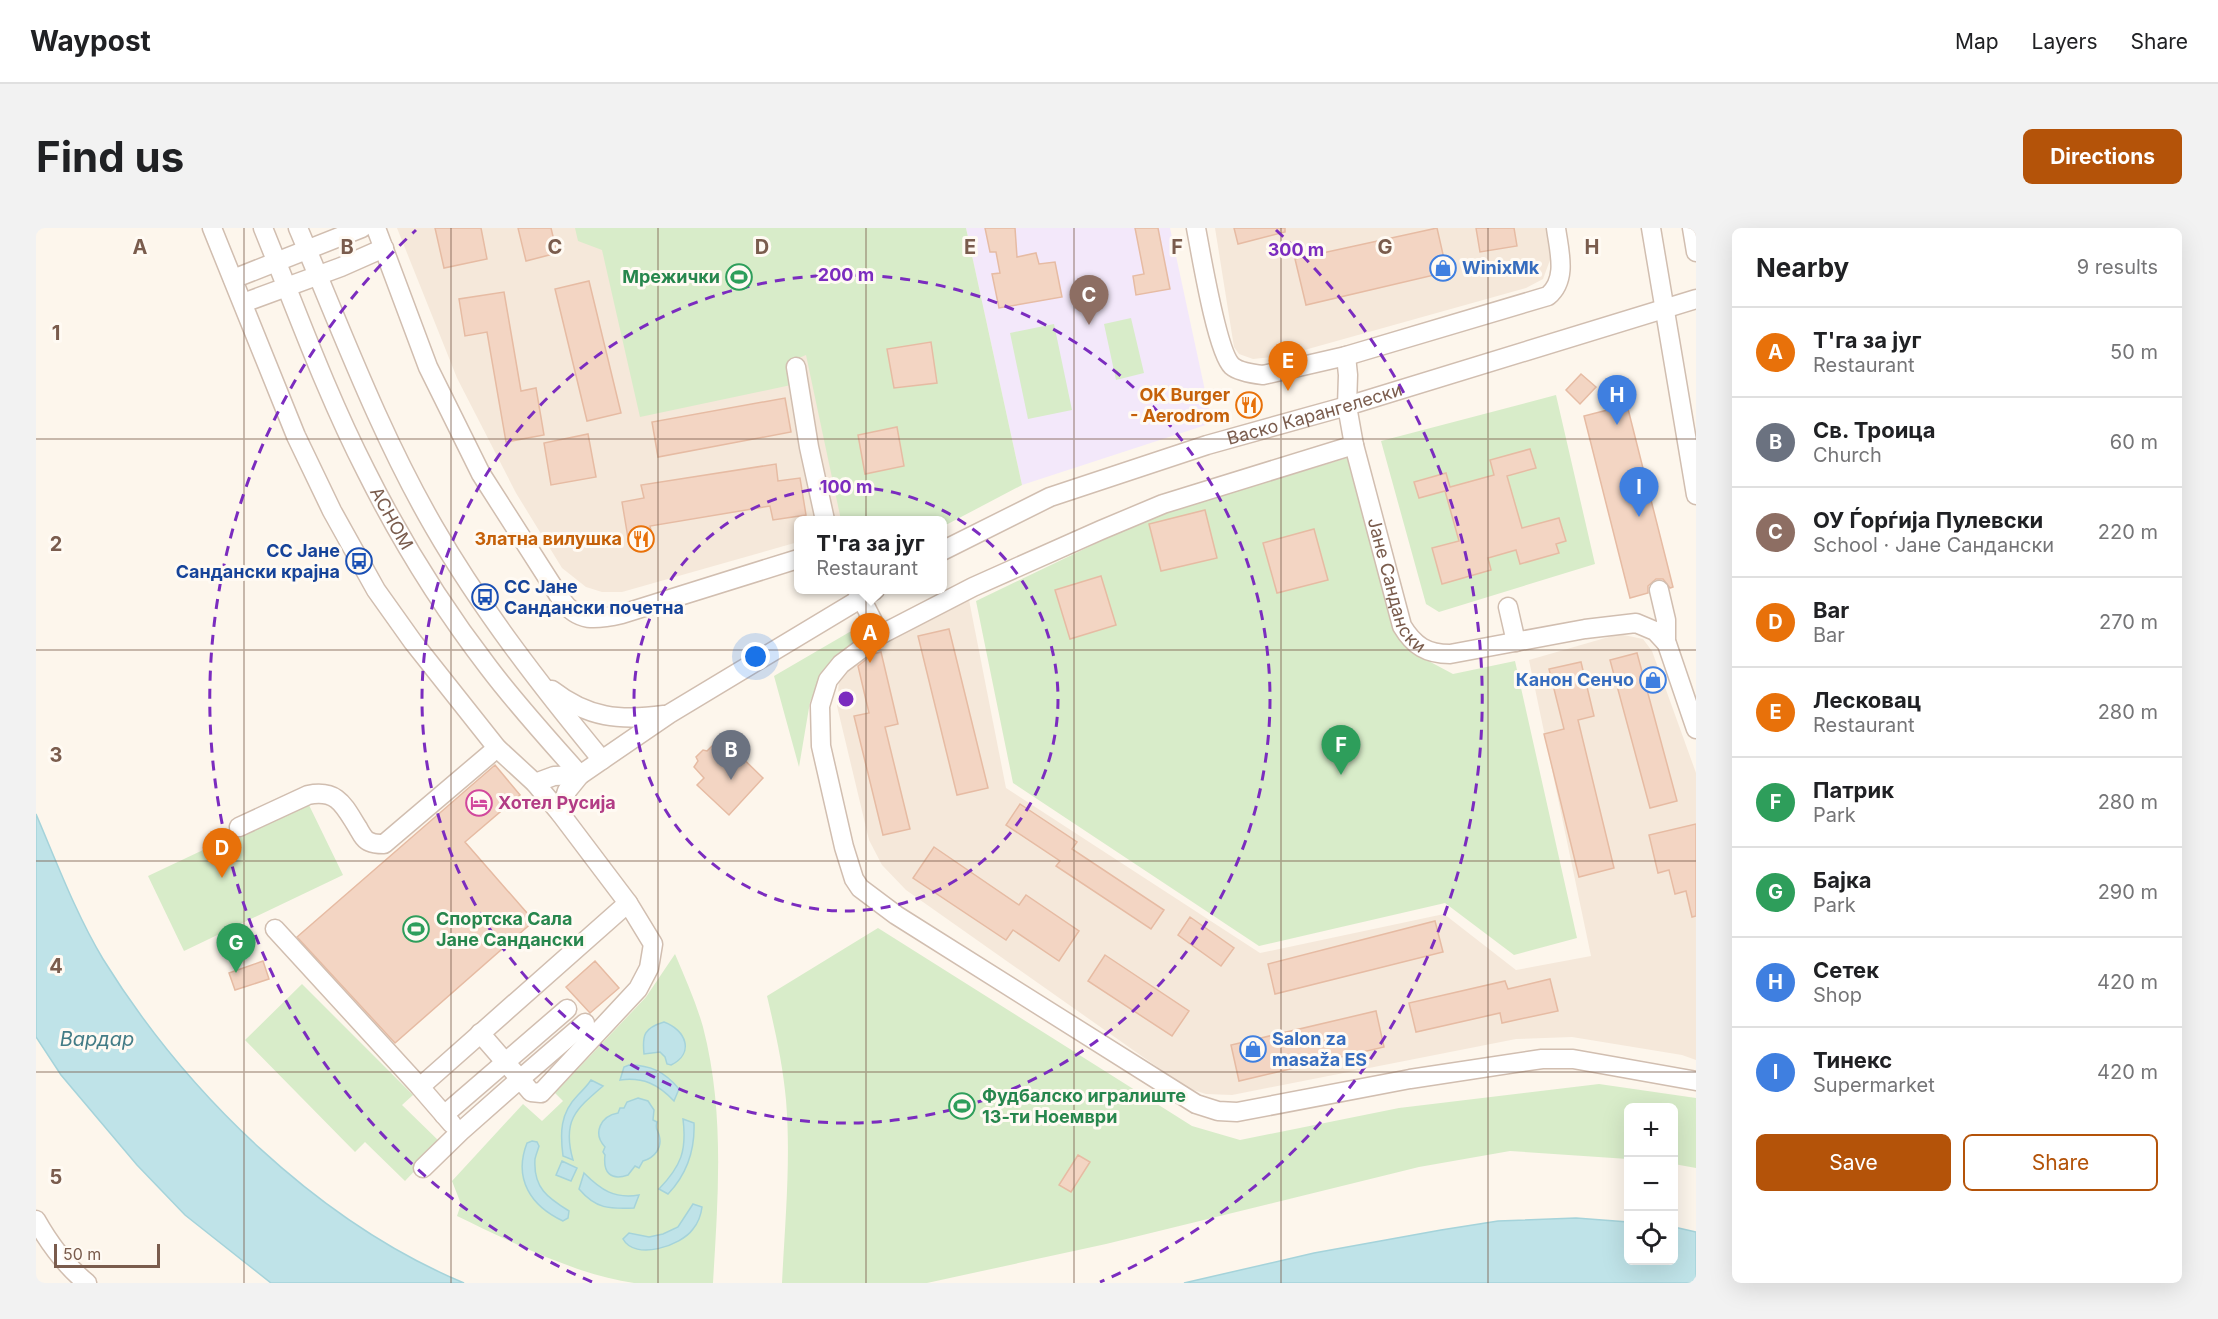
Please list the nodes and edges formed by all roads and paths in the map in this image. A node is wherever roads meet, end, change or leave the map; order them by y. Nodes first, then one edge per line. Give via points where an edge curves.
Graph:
1 (212, 228) edge
2 (263, 228) edge
3 (298, 228) edge
4 (363, 228) edge
5 (376, 228) edge
6 (1196, 228) edge
7 (1556, 228) edge
8 (1652, 228) edge
9 (1692, 228) edge
10 (384, 248) junction
11 (308, 250) junction
12 (1696, 252) edge
13 (277, 263) junction
14 (318, 275) junction
15 (233, 279) junction
16 (287, 288) junction
17 (1696, 299) edge
18 (243, 303) junction
19 (1665, 309) junction
20 (1346, 356) junction
21 (796, 368) dead end
22 (1347, 406) junction
23 (1354, 445) junction
24 (1696, 495) edge
25 (824, 516) edge
26 (947, 548) edge
27 (794, 560) edge
28 (1659, 590) dead end
29 (862, 594) edge
30 (866, 594) edge
31 (1508, 607) dead end
32 (880, 635) junction
33 (1516, 642) junction
34 (1666, 643) junction
35 (530, 671) junction
36 (669, 714) junction
37 (1696, 729) edge
38 (497, 748) junction
39 (602, 759) junction
40 (580, 775) junction
41 (535, 783) junction
42 (560, 813) junction
43 (239, 827) dead end
44 (628, 903) junction
45 (275, 929) dead end
46 (567, 1009) dead end
47 (585, 1023) dead end
48 (480, 1034) junction
49 (505, 1062) junction
50 (520, 1079) junction
51 (1696, 1080) edge
52 (420, 1087) junction
53 (444, 1115) junction
54 (460, 1132) junction
55 (423, 1168) dead end
56 (36, 1220) edge
57 (87, 1283) edge

1 - 15 street
2 - 13 street, АСНОМ
3 - 11 street, АСНОМ
4 - 11 street
5 - 10 street
6 - 20 street via 1222,349 1233,366 1263,375
7 - 20 street via 1560,276 1548,296
8 - 19 street
9 - 12 street
10 - 14 street
10 - 27 street via 428,368 482,474 575,615 598,618 622,614
11 - 13 street
11 - 14 street, АСНОМ
13 - 15 street
13 - 16 street, АСНОМ
14 - 16 street
14 - 35 street, АСНОМ via 374,410 415,492 464,576
15 - 18 street
16 - 18 street
16 - 40 street, АСНОМ via 352,443 406,544 488,667
17 - 19 street, Васко Карангелески
18 - 38 street via 296,436 350,546 413,642
19 - 22 street, Васко Карангелески
19 - 24 street
20 - 22 street, Јане Сандански
21 - 25 street
22 - 23 street, Јане Сандански
22 - 26 street, Васко Карангелески via 1207,445 1050,497
23 - 32 street via 1163,504 974,587
23 - 33 street, Јане Сандански via 1402,626 1412,641 1423,650 1438,654
28 - 34 street via 1666,620
29 - 36 street
30 - 32 street
31 - 33 street
32 - 51 street via 841,664 828,680 820,706 823,756 844,847 860,888 896,915 1196,1104 1238,1112 1542,1059 1573,1059
33 - 34 street, Јане Сандански via 1636,623 1654,631
34 - 37 street
35 - 36 street via 564,698 604,717
35 - 39 street, АСНОМ
36 - 39 street
38 - 41 street
38 - 43 street via 384,844 364,838 342,802 319,792
39 - 40 street
40 - 41 street via 554,776
40 - 42 street via 567,791
41 - 42 street
42 - 44 street
44 - 48 street
44 - 50 street via 653,944 649,968 638,989 541,1093 531,1092
45 - 52 street
46 - 49 street
47 - 50 street
48 - 49 street
48 - 52 street
49 - 50 street
49 - 53 street
50 - 54 street
52 - 53 street
53 - 54 street
54 - 55 street
56 - 57 street via 46,1238

